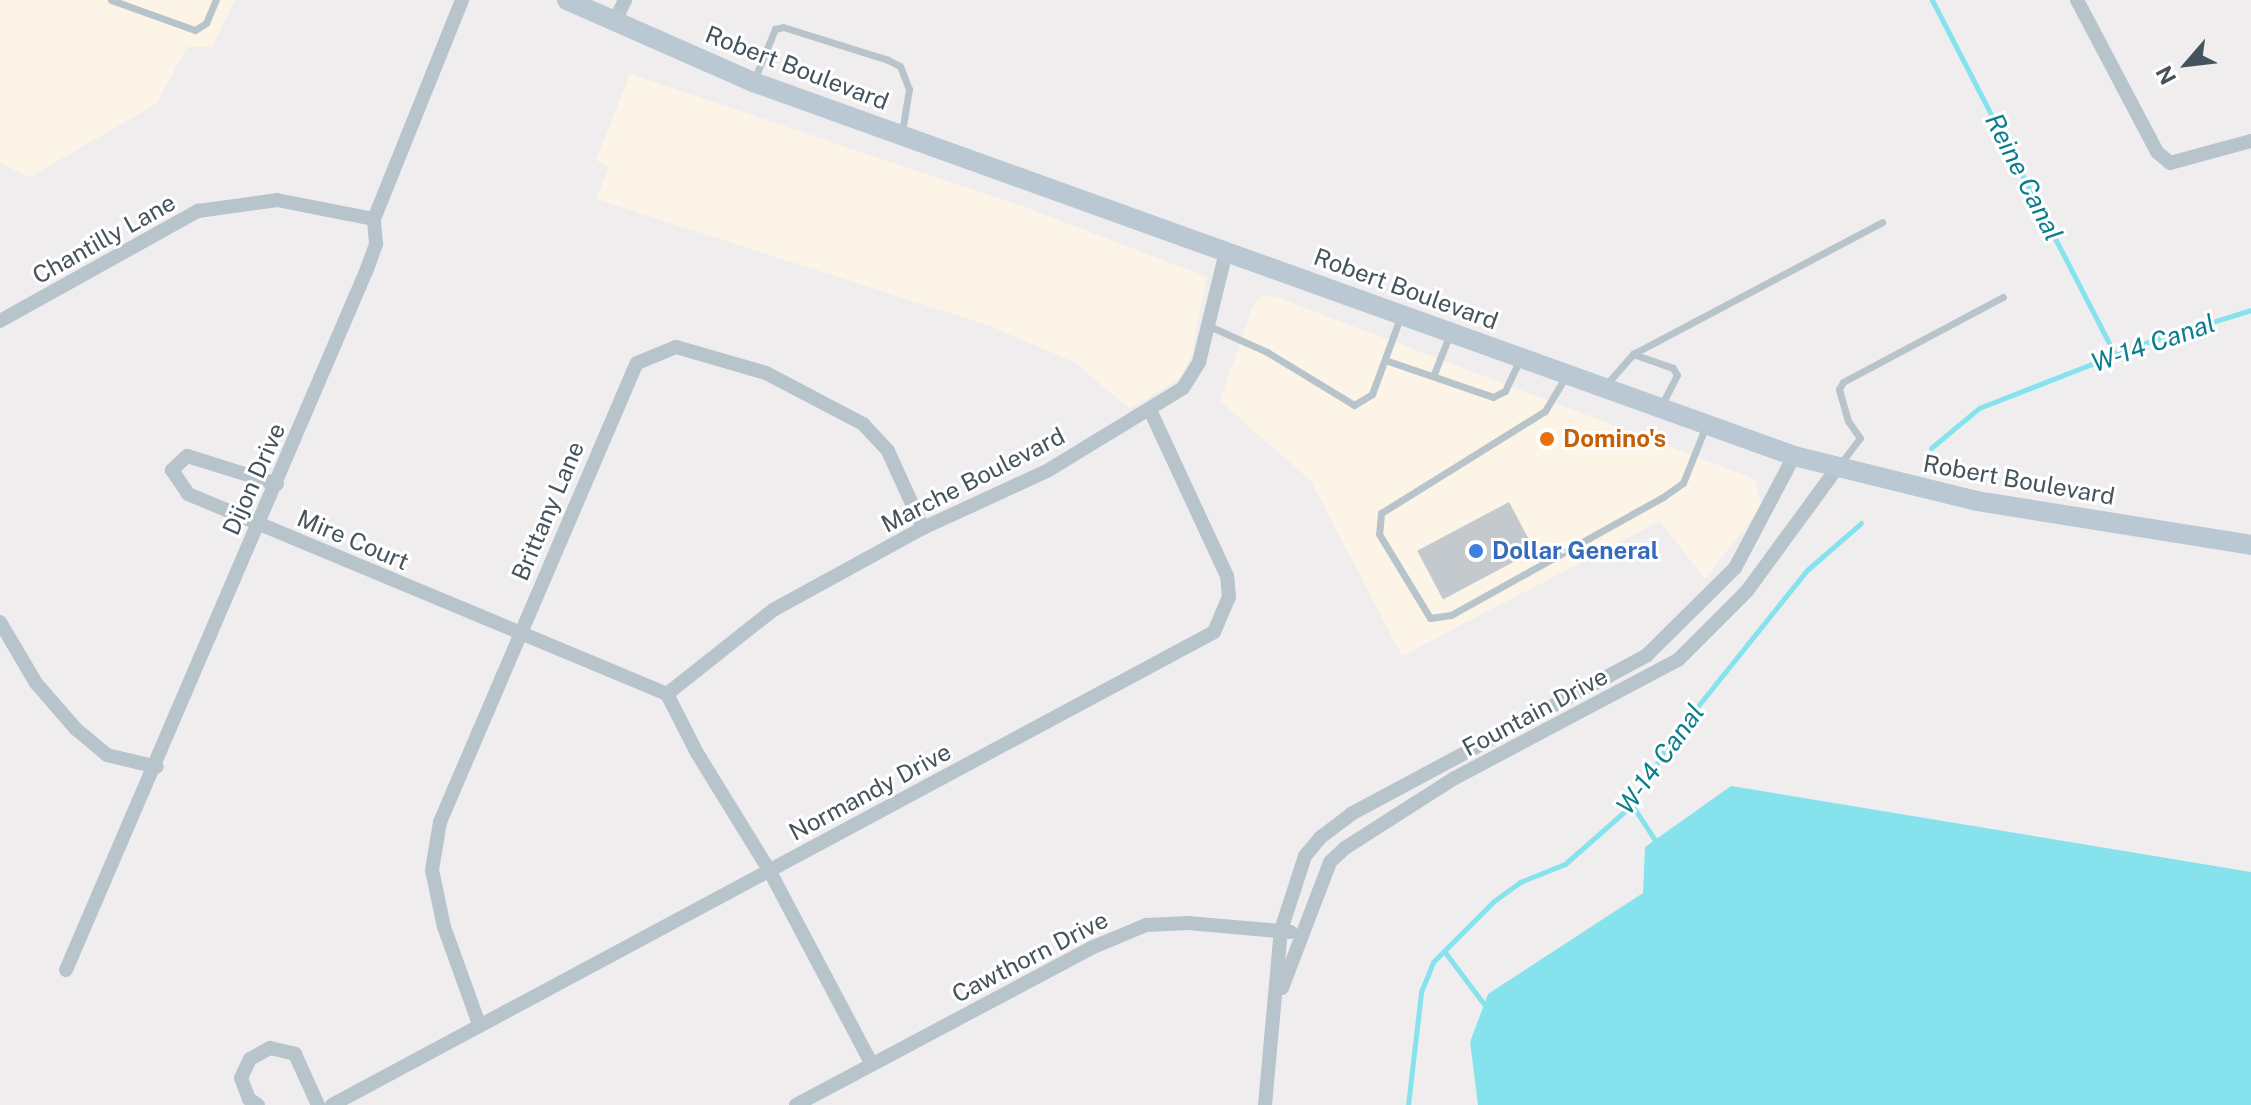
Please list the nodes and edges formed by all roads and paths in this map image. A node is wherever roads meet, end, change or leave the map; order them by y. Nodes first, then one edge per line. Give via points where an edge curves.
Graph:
1 (111, 0) edge
2 (216, 0) edge
3 (462, 0) edge
4 (567, 0) edge
5 (625, 0) edge
6 (2077, 0) edge
7 (614, 22) junction
8 (753, 82) junction
9 (901, 135) junction
10 (2251, 141) edge
11 (374, 219) junction
12 (1882, 222) dead end
13 (1226, 252) junction
14 (2003, 297) dead end
15 (1401, 315) junction
16 (0, 321) edge
17 (1207, 325) junction
18 (1451, 333) junction
19 (1633, 354) junction
20 (1520, 358) junction
21 (1385, 360) junction
22 (1434, 374) junction
23 (1567, 375) junction
24 (1604, 388) junction
25 (1660, 408) junction
26 (1150, 410) junction
27 (1706, 425) junction
28 (1794, 456) junction
29 (1837, 468) junction
30 (277, 484) junction
31 (257, 523) junction
32 (923, 528) junction
33 (2251, 545) edge
34 (1730, 574) junction
35 (1747, 591) junction
36 (0, 622) edge
37 (518, 636) junction
38 (667, 694) junction
39 (157, 767) junction
40 (1421, 776) junction
41 (1430, 793) junction
42 (769, 870) junction
43 (1281, 930) junction
44 (1303, 934) junction
45 (66, 970) dead end
46 (1278, 1000) junction
47 (479, 1024) junction
48 (871, 1063) junction
49 (258, 1105) edge
50 (318, 1105) edge
51 (332, 1105) edge
52 (796, 1105) edge
53 (1265, 1105) edge

1 - 2 lane via 195,30 206,23
3 - 11 street, Dijon Drive
4 - 7 main road, Robert Boulevard
5 - 7 street
6 - 10 street via 2157,152 2170,163
7 - 8 main road, Robert Boulevard
8 - 9 main road, Robert Boulevard
8 - 9 lane via 775,29 783,27 888,60 900,66 909,89
9 - 13 main road, Robert Boulevard
11 - 16 street, Chantilly Lane via 277,200 198,211
11 - 30 street, Dijon Drive via 376,244
12 - 19 lane
13 - 15 main road, Robert Boulevard
13 - 17 street, Marche Boulevard
14 - 29 lane via 1843,382 1839,389 1848,421 1860,438
15 - 18 main road, Robert Boulevard
15 - 21 lane
17 - 21 lane via 1267,352 1354,405 1372,394
17 - 26 street, Marche Boulevard via 1199,362 1183,388
18 - 20 main road, Robert Boulevard
18 - 22 lane
19 - 24 lane
19 - 25 lane via 1673,368 1677,375
20 - 22 lane via 1505,391 1493,397
20 - 23 main road, Robert Boulevard
21 - 22 lane
23 - 24 main road, Robert Boulevard
23 - 27 lane via 1545,411 1381,513 1379,534 1430,618 1451,615 1683,483
24 - 25 main road, Robert Boulevard
25 - 27 main road, Robert Boulevard
26 - 32 street, Marche Boulevard via 1047,471
26 - 42 street, Normandy Drive via 1227,576 1229,597 1214,632
27 - 28 main road, Robert Boulevard
28 - 29 main road, Robert Boulevard
28 - 34 street, Fountain Drive
29 - 33 main road, Robert Boulevard via 1977,501
29 - 35 street, Fountain Drive
30 - 31 street, Dijon Drive
30 - 31 street, Mire Court via 187,456 176,462 174,480 188,494
31 - 37 street, Mire Court
31 - 39 street, Dijon Drive
32 - 37 street, Brittany Lane via 888,451 863,424 766,373 676,347 653,352 637,363 626,382
32 - 38 street, Marche Boulevard via 773,610
34 - 35 street
34 - 40 street, Fountain Drive via 1647,655
35 - 41 street, Fountain Drive via 1678,660
36 - 39 street via 36,683 76,729 107,755
37 - 38 street, Mire Court
37 - 47 street, Brittany Lane via 440,822 432,870 444,927
38 - 42 street
39 - 45 street, Dijon Drive
40 - 41 street
40 - 43 street, Fountain Drive via 1321,837 1305,856
41 - 44 street, Fountain Drive via 1365,831 1330,862
42 - 47 street, Normandy Drive
42 - 48 street
43 - 44 street, Cawthorn Drive
43 - 46 street, Fountain Drive
43 - 48 street, Cawthorn Drive via 1146,925 1091,948
44 - 46 street, Fountain Drive
46 - 53 street, Fountain Drive
47 - 51 street, Normandy Drive
48 - 52 street, Cawthorn Drive
49 - 50 street via 249,1099 241,1078 250,1059 270,1048 295,1054

